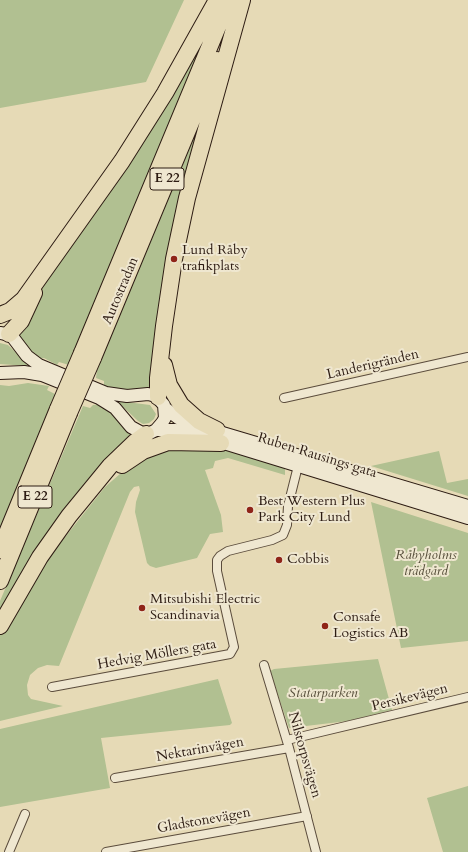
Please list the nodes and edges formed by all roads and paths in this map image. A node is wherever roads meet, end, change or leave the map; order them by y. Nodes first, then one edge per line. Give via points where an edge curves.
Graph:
1 (217, 0) edge
2 (229, 0) edge
3 (242, 0) edge
4 (43, 274) junction
5 (0, 315) edge
6 (4, 334) edge
7 (161, 347) junction
8 (88, 356) junction
9 (468, 357) edge
10 (0, 373) edge
11 (284, 398) dead end
12 (162, 403) junction
13 (64, 411) junction
14 (151, 432) junction
15 (219, 437) junction
16 (300, 461) junction
17 (87, 494) junction
18 (468, 506) edge
19 (468, 518) edge
20 (0, 550) edge
21 (0, 581) edge
22 (0, 626) edge
23 (264, 665) dead end
24 (52, 687) dead end
25 (468, 697) edge
26 (288, 744) junction
27 (115, 778) dead end
28 (25, 814) dead end
29 (307, 816) junction
30 (134, 850) edge
31 (9, 852) edge
32 (106, 852) edge
33 (316, 852) edge

1 - 4 highway via 189,53 147,122
2 - 8 highway, Autostradan / E 22
3 - 7 highway via 187,198 174,259
3 - 8 highway, Autostradan / E 22
4 - 5 highway via 24,299 10,311
4 - 6 highway via 21,321
6 - 12 main road via 16,341 27,356 44,367 111,395 148,394
7 - 12 highway via 158,378
7 - 15 highway via 166,376 175,398 192,416
8 - 13 highway, Autostradan / E 22, bridge
9 - 11 street, Landerigränden
10 - 14 main road via 31,372 59,381 110,404 134,430
12 - 14 main road via 164,421
12 - 15 main road, Ruben Rausings gata via 184,422
13 - 20 highway, Autostradan / E 22
13 - 21 highway, Autostradan / E 22
14 - 15 main road, Ruben Rausings gata via 182,431
14 - 17 highway via 122,454
15 - 16 main road, Ruben Rausings gata
15 - 17 highway via 153,446 123,464
16 - 18 main road, Ruben Rausings gata
16 - 19 main road, Ruben Rausings gata
16 - 24 street, Hedvig Möllers gata via 283,535 228,551 217,560 216,566 234,647 230,654
17 - 22 highway via 40,557
23 - 26 street, Nilstorpsvägen
25 - 26 street, Persikevägen
26 - 27 street, Nektarinvägen
26 - 29 street, Nilstorpsvägen
28 - 31 street
29 - 30 street, Gladstonevägen
29 - 33 street, Nilstorpsvägen
30 - 32 street, Gladstonevägen

